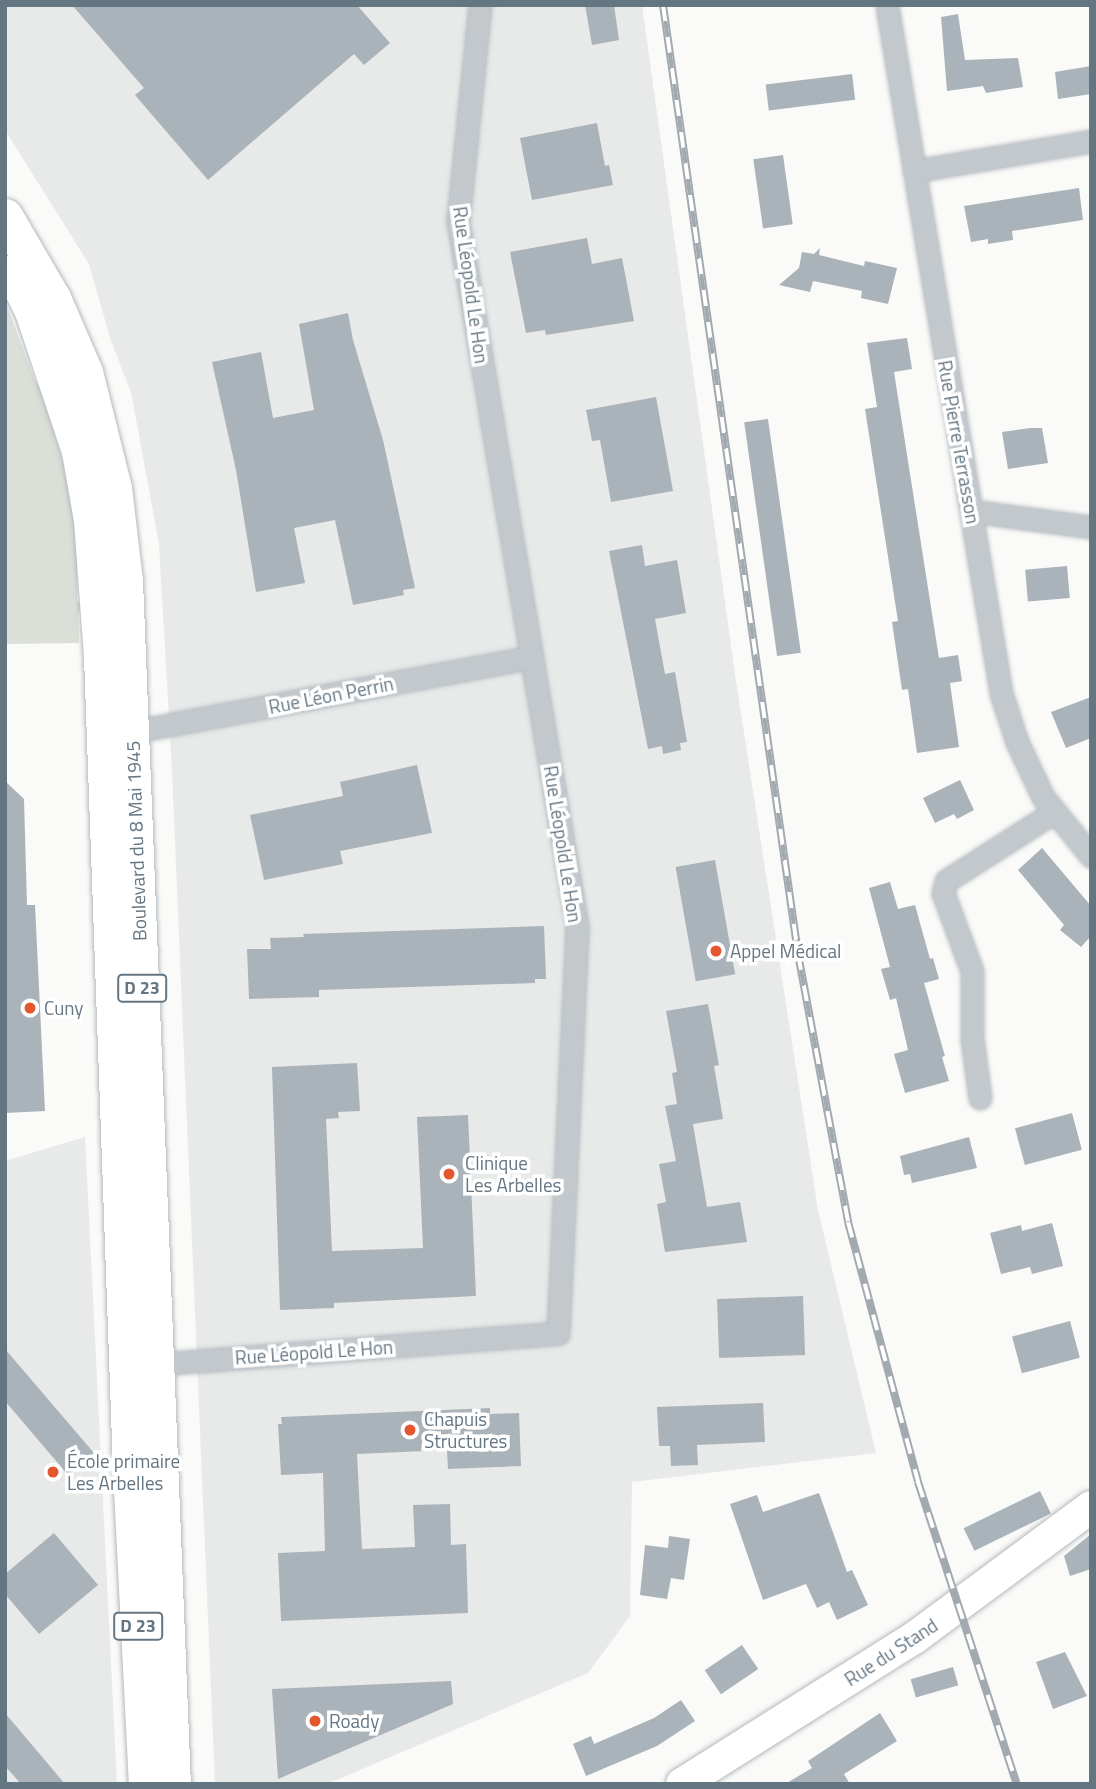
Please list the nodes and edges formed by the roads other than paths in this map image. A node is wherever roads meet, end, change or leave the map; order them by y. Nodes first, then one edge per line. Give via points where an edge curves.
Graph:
1 (480, 5) edge
2 (887, 5) edge
3 (1091, 142) edge
4 (914, 171) junction
5 (5, 216) edge
6 (5, 256) edge
7 (971, 511) junction
8 (1091, 527) edge
9 (531, 657) junction
10 (131, 732) junction
11 (1054, 812) junction
12 (1091, 856) edge
13 (980, 1098) dead end
14 (159, 1364) junction
15 (1091, 1507) edge
16 (146, 1784) edge
17 (173, 1784) edge
18 (682, 1784) edge

1 - 9 street, Rue Léopold Le Hon via 458,221
2 - 4 street, Rue Pierre Terrasson
3 - 4 street
4 - 7 street, Rue Pierre Terrasson
5 - 10 main road, Boulevard du 8 Mai 1945 / D 23 via 53,298 85,372 114,488 125,582
6 - 16 main road, Boulevard du 8 Mai 1945 / D 23 via 32,311 62,397 79,451 91,520 101,655 108,1105
7 - 8 street
7 - 11 street, Rue Pierre Terrasson via 1001,693 1017,742
9 - 10 street, Rue Léon Perrin
9 - 14 street, Rue Léopold Le Hon via 578,926 558,1334
10 - 14 main road, Boulevard du 8 Mai 1945 / D 23
11 - 12 street, Rue Pierre Terrasson
11 - 13 street via 946,881 943,893 972,971 972,1039
14 - 17 main road, Boulevard du 8 Mai 1945 / D 23
15 - 18 street, Rue du Stand via 914,1638

